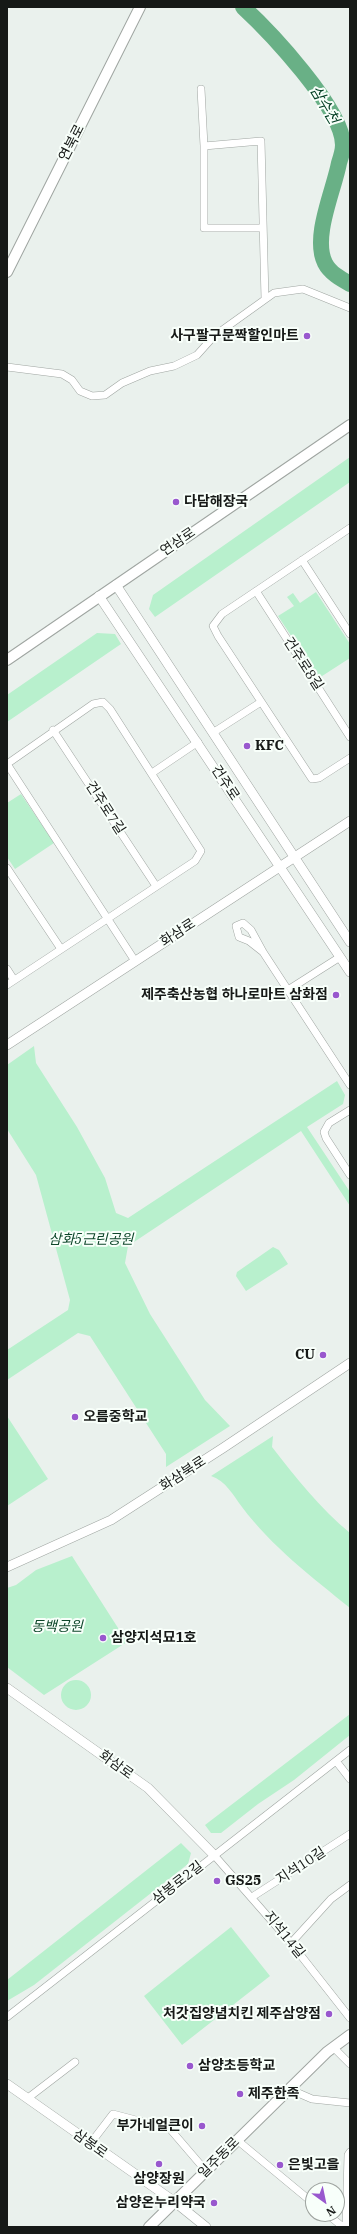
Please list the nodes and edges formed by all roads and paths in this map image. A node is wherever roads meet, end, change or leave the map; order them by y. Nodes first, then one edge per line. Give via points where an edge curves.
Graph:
1 (139, 10) edge
2 (202, 89) dead end
3 (204, 146) junction
4 (263, 228) junction
5 (7, 272) edge
6 (265, 299) junction
7 (350, 308) edge
8 (7, 367) edge
9 (350, 425) edge
10 (350, 528) edge
11 (302, 560) junction
12 (116, 585) junction
13 (256, 591) junction
14 (99, 596) junction
15 (350, 634) edge
16 (7, 660) edge
17 (261, 702) junction
18 (54, 730) junction
19 (214, 732) junction
20 (350, 737) edge
21 (198, 742) junction
22 (350, 758) edge
23 (7, 764) edge
24 (152, 773) junction
25 (350, 821) edge
26 (295, 856) junction
27 (280, 866) junction
28 (7, 868) edge
29 (156, 886) junction
30 (108, 918) junction
31 (350, 942) edge
32 (61, 949) junction
33 (262, 952) dead end
34 (340, 957) junction
35 (135, 961) junction
36 (7, 969) edge
37 (350, 972) edge
38 (14, 980) junction
39 (7, 985) edge
40 (288, 990) junction
41 (7, 1045) edge
42 (350, 1085) edge
43 (350, 1110) edge
44 (350, 1175) edge
45 (350, 1363) edge
46 (7, 1567) edge
47 (7, 1688) edge
48 (350, 1750) edge
49 (336, 1761) junction
50 (350, 1779) edge
51 (350, 1834) edge
52 (214, 1855) junction
53 (350, 1885) edge
54 (252, 1898) junction
55 (291, 1944) junction
56 (7, 2017) edge
57 (350, 2018) edge
58 (350, 2035) edge
59 (333, 2047) junction
60 (75, 2062) dead end
61 (350, 2064) edge
62 (7, 2084) edge
63 (289, 2089) junction
64 (28, 2098) junction
65 (350, 2103) edge
66 (237, 2140) junction
67 (90, 2144) junction
68 (350, 2152) edge
69 (206, 2171) junction
70 (305, 2196) edge
71 (175, 2202) junction
72 (148, 2227) edge
73 (206, 2227) edge
74 (344, 2227) edge

1 - 5 main road, 연북로
2 - 3 street
3 - 4 street via 204,228
3 - 4 street via 261,141
4 - 6 street
6 - 7 street via 274,293 303,289
6 - 8 street via 214,336 196,355 174,366 150,371 122,383 105,394 92,396 80,391 72,380 62,374
9 - 12 main road, 연삼로
10 - 11 street
11 - 13 street
11 - 15 street
12 - 14 main road, 연삼로
12 - 19 street, 건주로
13 - 17 street via 222,614 213,626
13 - 20 street, 건주로8길
14 - 16 main road, 연삼로
14 - 21 street, 건주로
17 - 19 street
17 - 22 street via 312,779 319,778
18 - 23 street
18 - 24 street via 93,704 103,702
18 - 29 street, 건주로7길
19 - 26 street, 건주로
21 - 24 street
21 - 27 street, 건주로
23 - 30 street
24 - 29 street via 201,851 195,861
25 - 26 street, 화삼로
26 - 27 street, 화삼로
26 - 31 street, 건주로
27 - 34 street, 건주로
27 - 35 street, 화삼로
28 - 32 street
29 - 30 street
30 - 32 street
30 - 35 street
32 - 38 street
33 - 40 street
34 - 37 street, 건주로
34 - 40 street
35 - 41 street, 화삼로
36 - 38 street
38 - 39 street
40 - 42 street
43 - 44 street via 326,1126 324,1132
45 - 46 street, 화삼북로 via 111,1520
47 - 52 street, 화삼로 via 148,1788
48 - 49 street, 삼봉로2길
49 - 50 street
49 - 52 street, 삼봉로2길
51 - 54 street, 지석10길
52 - 54 street, 지석14길
52 - 56 street, 삼봉로2길
53 - 55 street via 331,1899
54 - 55 street, 지석14길
55 - 57 street, 지석14길
58 - 59 main road, 일주동로
59 - 61 street
59 - 63 main road, 일주동로
60 - 64 street
62 - 64 street, 삼봉로
63 - 65 street via 312,2099
63 - 66 main road, 일주동로
64 - 67 street, 삼봉로
66 - 69 main road, 일주동로
66 - 70 street
67 - 69 street via 113,2114 170,2129
67 - 71 street, 삼봉로
68 - 74 street
69 - 71 main road, 일주동로
71 - 72 main road, 일주동로
71 - 73 street, 삼봉로

